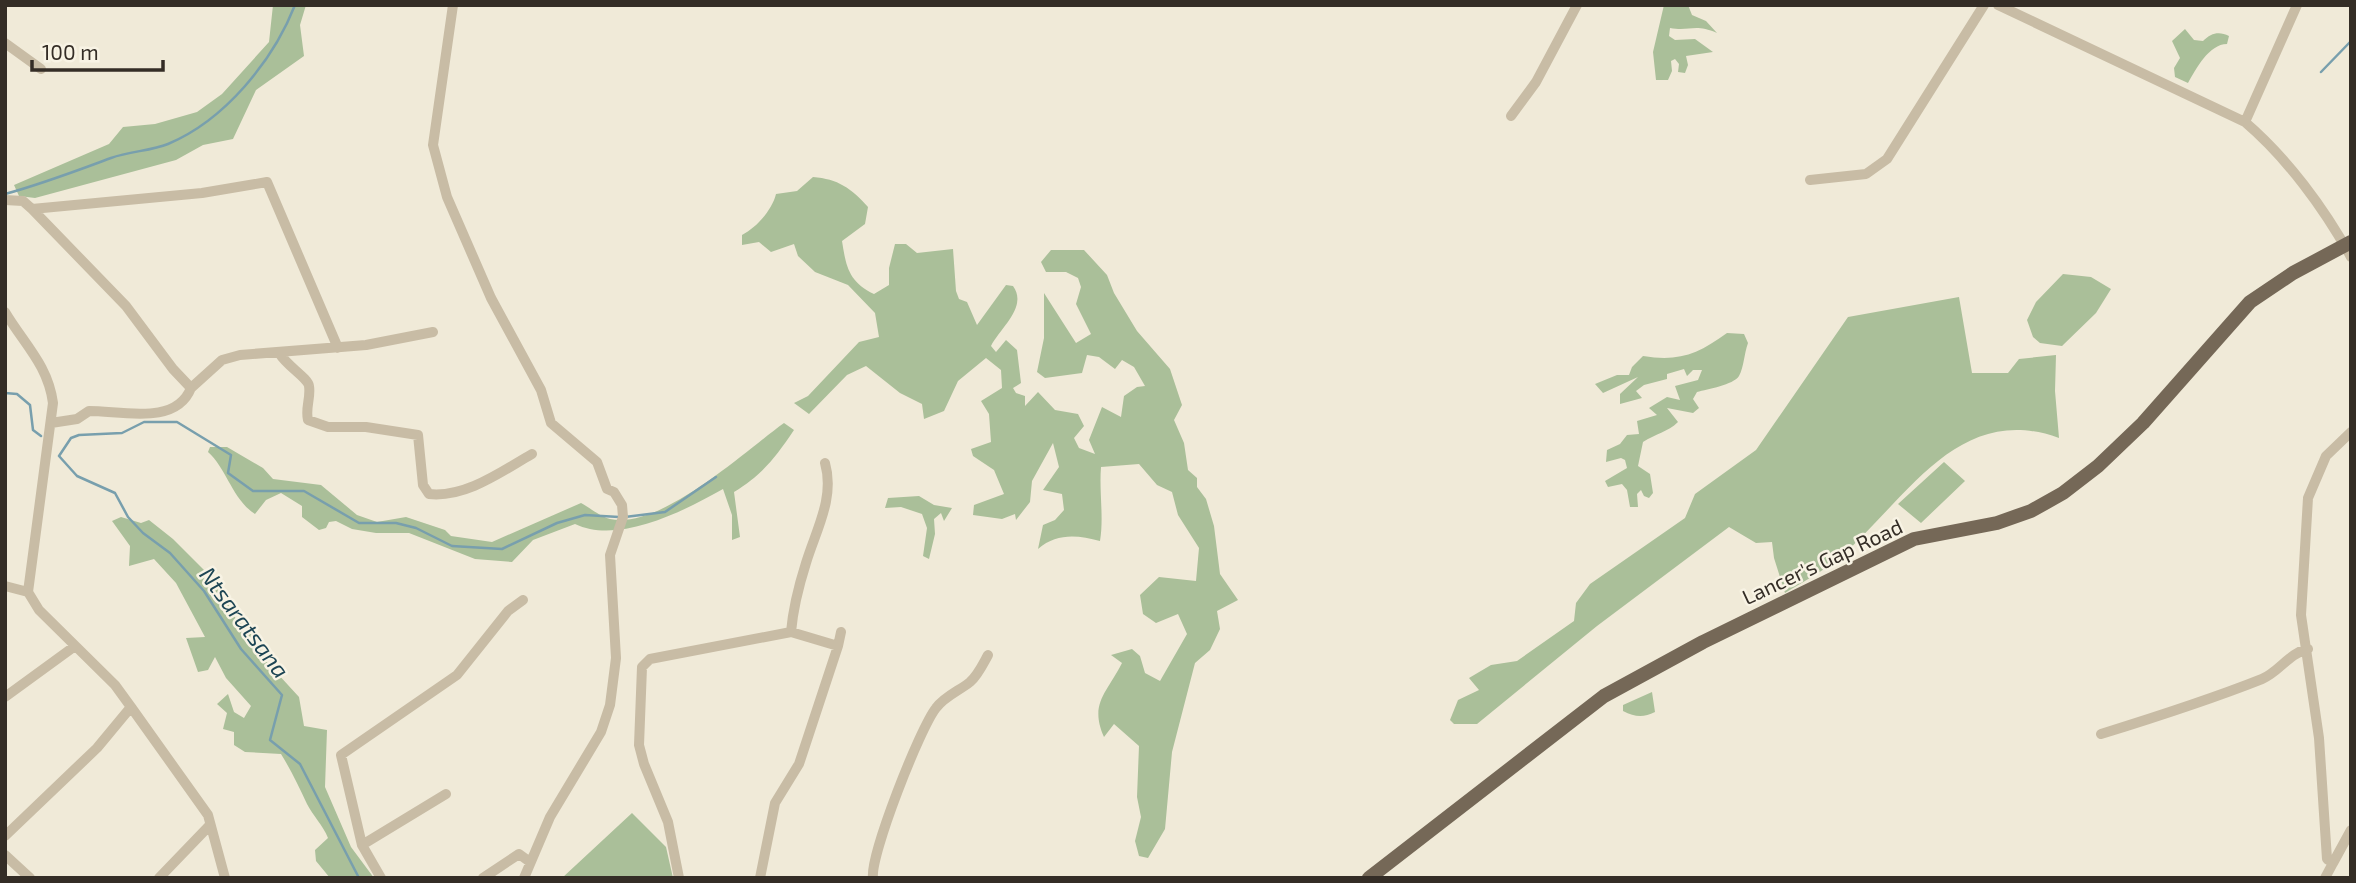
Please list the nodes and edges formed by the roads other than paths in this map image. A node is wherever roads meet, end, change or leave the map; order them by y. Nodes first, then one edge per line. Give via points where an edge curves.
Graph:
1 (453, 5) edge
2 (1577, 5) edge
3 (1984, 5) edge
4 (1998, 5) edge
5 (2297, 5) edge
6 (5, 43) edge
7 (41, 69) dead end
8 (1511, 116) dead end
9 (2245, 122) junction
10 (1810, 180) dead end
11 (5, 200) edge
12 (32, 209) junction
13 (2349, 248) edge
14 (5, 312) edge
15 (433, 332) dead end
16 (338, 348) junction
17 (280, 354) junction
18 (191, 388) junction
19 (51, 423) junction
20 (2351, 432) edge
21 (533, 454) dead end
22 (825, 463) dead end
23 (5, 586) edge
24 (28, 592) junction
25 (523, 600) dead end
26 (791, 632) junction
27 (841, 632) dead end
28 (75, 646) junction
29 (838, 646) junction
30 (2308, 649) junction
31 (988, 655) dead end
32 (5, 698) edge
33 (131, 707) junction
34 (2101, 733) dead end
35 (446, 794) dead end
36 (210, 825) junction
37 (2351, 830) edge
38 (5, 836) edge
39 (362, 845) junction
40 (5, 855) edge
41 (530, 862) junction
42 (2333, 863) junction
43 (30, 878) edge
44 (159, 878) edge
45 (225, 878) edge
46 (381, 878) edge
47 (482, 878) edge
48 (524, 878) edge
49 (679, 878) edge
50 (760, 878) edge
51 (873, 878) edge
52 (1369, 878) edge
53 (2325, 878) edge

1 - 41 street via 433,139 447,197 491,298 541,390 551,423 597,462 607,489 622,505 621,528 610,555 616,657 610,705 601,732 550,817
2 - 8 street via 1536,82
3 - 10 street via 1887,159 1866,174
4 - 9 street
5 - 9 street
6 - 7 street
9 - 13 street via 2266,140
11 - 12 street via 23,201
12 - 16 street via 202,194 267,182
12 - 18 street via 126,306
13 - 52 main road, Lancer's Gap Road via 2293,273 2250,302 2143,423 2063,493 1997,523 1914,539 1604,696
14 - 19 street via 49,379
15 - 16 street
16 - 17 street
17 - 18 street via 258,352 222,360
17 - 21 street via 310,388 305,409 315,425 418,435 423,485 429,494 442,496 465,489
18 - 19 street via 186,400 173,410 141,414 89,411 77,419
19 - 24 street
20 - 30 street via 2326,456 2308,498 2301,615
22 - 26 street via 829,495
23 - 24 street
24 - 28 street
25 - 39 street via 508,611 457,676 341,755
26 - 29 street
26 - 49 street via 650,659 642,667 639,745 668,821
27 - 29 street
28 - 32 street
28 - 33 street via 127,697
29 - 50 street via 799,764 775,803
30 - 34 street via 2267,677 2184,709
30 - 42 street via 2322,762 2327,859
31 - 51 street via 972,680 932,713 895,801
33 - 36 street via 199,799
33 - 38 street via 97,748
35 - 39 street
36 - 44 street
36 - 45 street
37 - 42 street
39 - 46 street
40 - 43 street
41 - 47 street via 519,854
41 - 48 street
42 - 53 street

